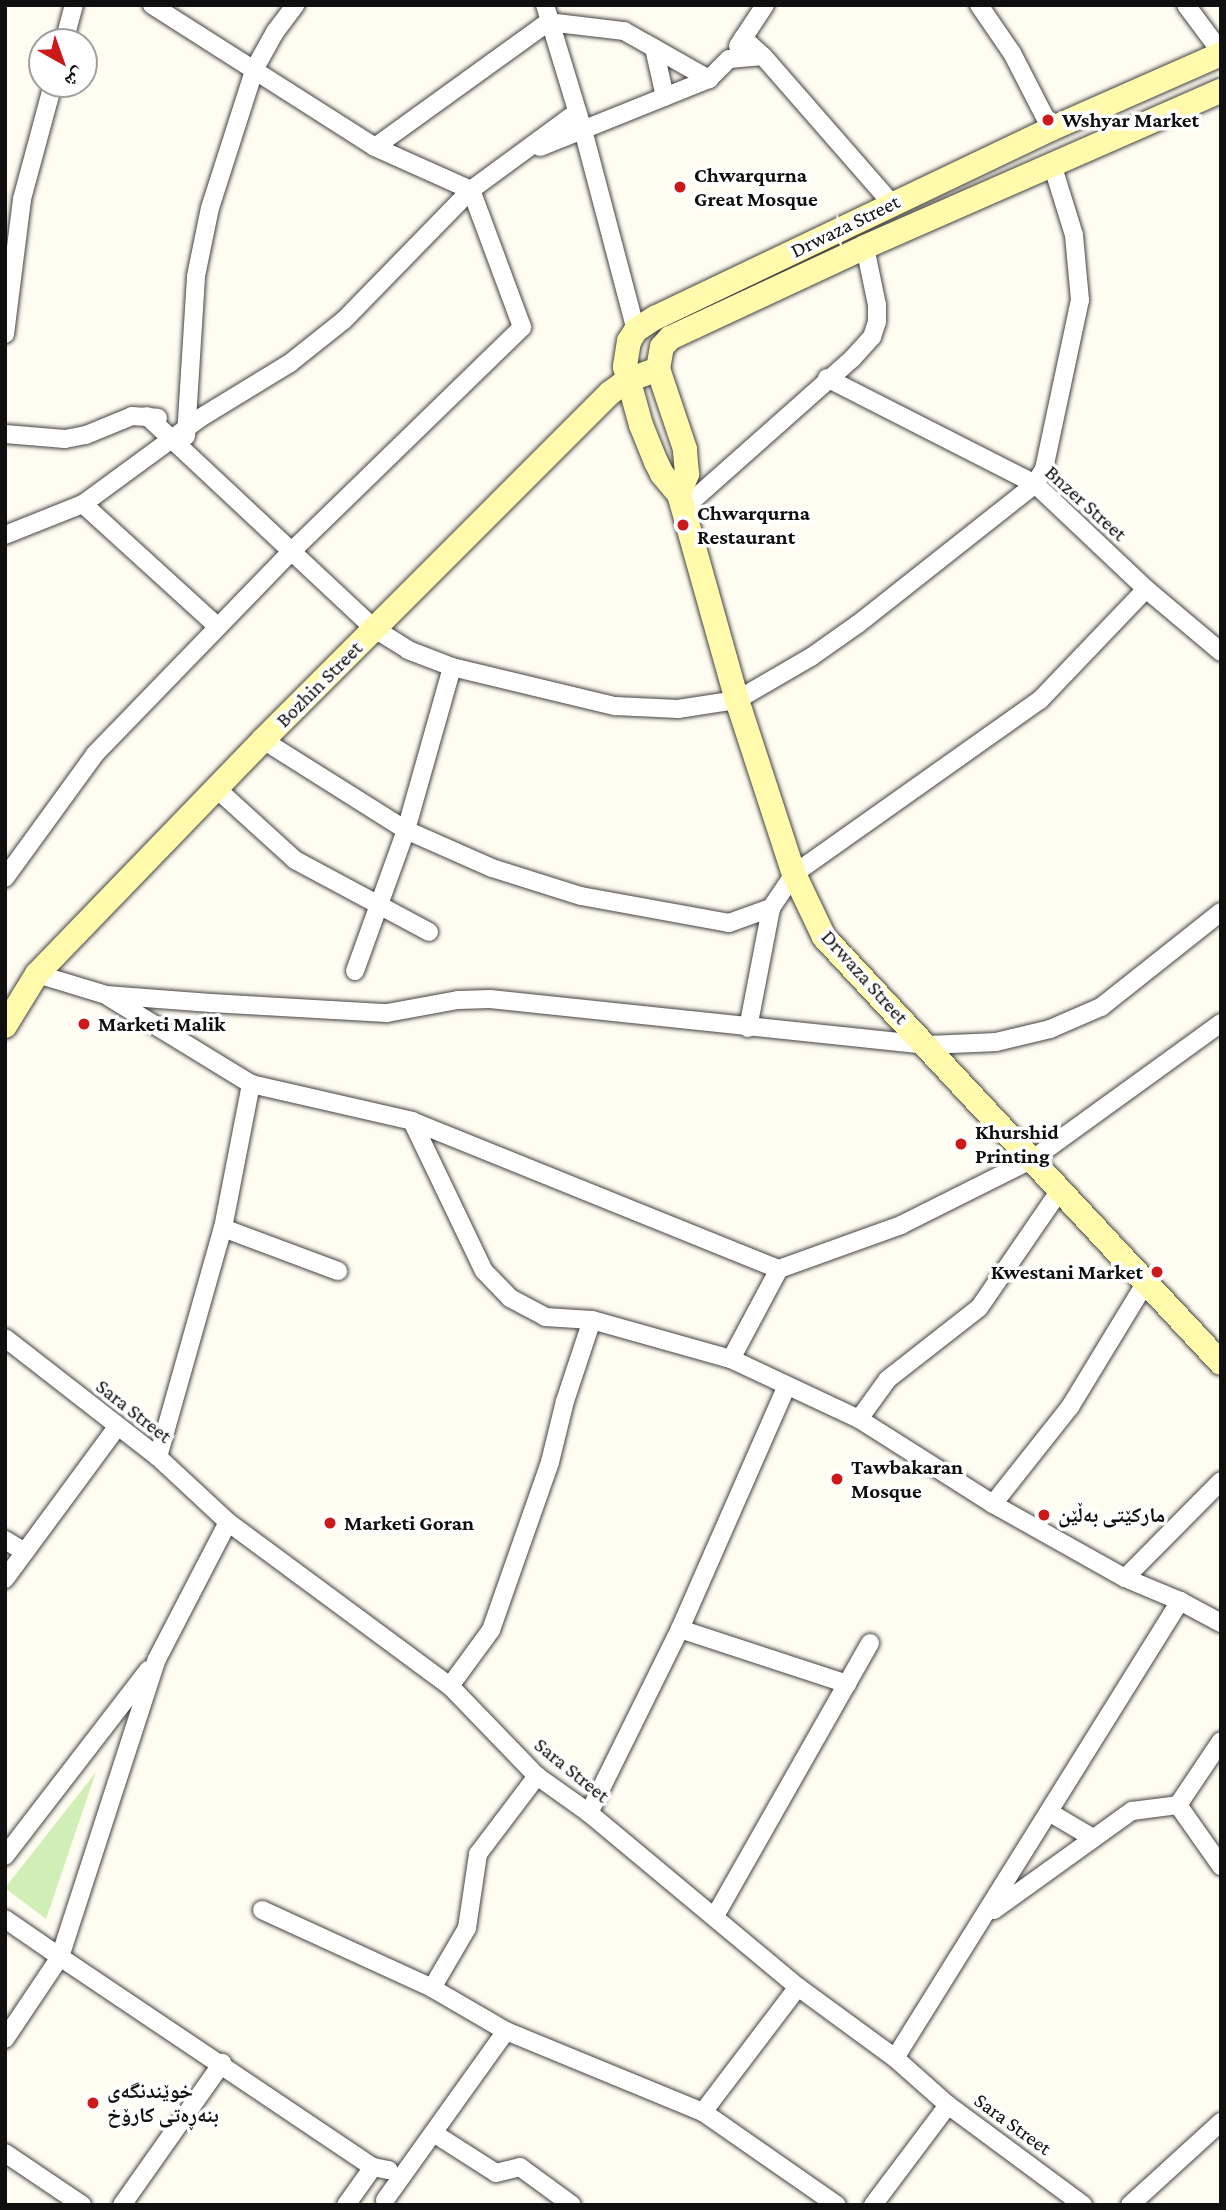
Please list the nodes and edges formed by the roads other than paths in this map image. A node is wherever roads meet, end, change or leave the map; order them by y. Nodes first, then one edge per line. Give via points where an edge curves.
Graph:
1 (74, 5) edge
2 (152, 5) edge
3 (295, 5) edge
4 (765, 5) edge
5 (979, 5) edge
6 (1186, 5) edge
7 (546, 13) edge
8 (68, 28) edge
9 (743, 38) junction
10 (654, 48) junction
11 (1221, 53) edge
12 (763, 56) junction
13 (729, 59) junction
14 (255, 68) junction
15 (709, 79) junction
16 (1220, 93) edge
17 (665, 97) junction
18 (49, 98) edge
19 (577, 112) junction
20 (1051, 129) junction
21 (583, 130) junction
22 (375, 147) junction
23 (516, 158) junction
24 (1052, 164) junction
25 (471, 190) junction
26 (892, 204) junction
27 (865, 247) junction
28 (636, 330) junction
29 (5, 334) edge
30 (657, 369) junction
31 (827, 378) junction
32 (628, 380) junction
33 (5, 434) edge
34 (30, 437) junction
35 (181, 439) junction
36 (5, 446) edge
37 (1035, 484) junction
38 (681, 501) junction
39 (83, 504) junction
40 (5, 534) edge
41 (292, 551) junction
42 (1146, 589) junction
43 (217, 626) junction
44 (375, 629) junction
45 (1219, 644) edge
46 (452, 667) junction
47 (737, 700) junction
48 (263, 740) junction
49 (217, 789) junction
50 (406, 830) junction
51 (794, 874) junction
52 (5, 878) edge
53 (379, 907) junction
54 (771, 908) junction
55 (1221, 912) edge
56 (429, 932) dead end
57 (355, 971) dead end
58 (37, 974) junction
59 (106, 995) junction
60 (1221, 1023) edge
61 (5, 1026) edge
62 (748, 1028) junction
63 (928, 1045) junction
64 (251, 1084) junction
65 (412, 1121) junction
66 (1033, 1159) junction
67 (1060, 1191) junction
68 (223, 1228) junction
69 (779, 1269) junction
70 (338, 1271) dead end
71 (1146, 1282) junction
72 (592, 1320) junction
73 (5, 1338) edge
74 (730, 1359) junction
75 (1221, 1363) edge
76 (786, 1387) junction
77 (859, 1419) junction
78 (117, 1427) junction
79 (158, 1457) junction
80 (1221, 1481) edge
81 (993, 1504) junction
82 (228, 1522) junction
83 (5, 1540) edge
84 (25, 1552) junction
85 (1125, 1578) junction
86 (5, 1579) edge
87 (1180, 1601) junction
88 (1221, 1623) edge
89 (680, 1629) junction
90 (870, 1643) dead end
91 (157, 1659) junction
92 (846, 1684) junction
93 (450, 1686) junction
94 (1221, 1741) edge
95 (537, 1776) junction
96 (1178, 1805) junction
97 (589, 1812) junction
98 (1049, 1812) junction
99 (1093, 1838) junction
100 (5, 1856) edge
101 (1221, 1866) edge
102 (262, 1910) dead end
103 (715, 1916) junction
104 (986, 1916) junction
105 (5, 1919) edge
106 (60, 1957) junction
107 (798, 1987) junction
108 (432, 1988) junction
109 (506, 2031) junction
110 (5, 2039) edge
111 (895, 2058) junction
112 (222, 2063) junction
113 (948, 2105) junction
114 (703, 2112) junction
115 (1221, 2122) edge
116 (435, 2134) junction
117 (5, 2153) edge
118 (363, 2184) junction
119 (388, 2202) edge
120 (82, 2205) edge
121 (122, 2205) edge
122 (346, 2205) edge
123 (572, 2205) edge
124 (837, 2205) edge
125 (873, 2205) edge
126 (1083, 2205) edge
127 (1130, 2205) edge

1 - 8 street
2 - 14 street
3 - 14 street
4 - 9 street
5 - 20 street via 1013,52
6 - 11 street
7 - 10 street via 624,31
7 - 19 street
7 - 22 street
9 - 12 street
9 - 13 street
10 - 15 street
10 - 17 street
11 - 20 street, Drwaza Street
12 - 13 street
12 - 26 street
13 - 15 street
14 - 22 street
14 - 35 street via 222,167 199,257
15 - 17 street
16 - 24 street, Drwaza Street
17 - 21 street
18 - 29 street via 22,199
19 - 21 street
19 - 23 street
20 - 26 street, Drwaza Street
21 - 23 street
21 - 28 street
22 - 25 street
23 - 25 street
24 - 27 street, Drwaza Street
24 - 37 street via 1074,235 1080,300 1044,469
25 - 35 street via 344,320
25 - 41 street via 522,327
26 - 28 street, Drwaza Street
27 - 30 street, Drwaza Street via 679,333 662,347
27 - 31 street via 877,322 872,337
28 - 32 street, Drwaza Street via 625,354
30 - 32 street, Bozhin Street
30 - 38 street, Drwaza Street via 685,449 687,474
31 - 37 street, Bnzer Street
31 - 38 street
32 - 38 street, Drwaza Street via 656,462
32 - 44 street, Bozhin Street
33 - 34 street
34 - 35 street via 75,438 132,416 147,415
34 - 36 street
35 - 39 street
35 - 41 street
37 - 42 street, Bnzer Street
37 - 47 street via 867,617 811,657
38 - 47 street, Drwaza Street
39 - 40 street
39 - 43 street
41 - 43 street
41 - 44 street
42 - 45 street, Bnzer Street
42 - 51 street via 1040,700
43 - 52 street via 95,754
44 - 46 street via 408,650
44 - 48 street, Bozhin Street
46 - 47 street via 615,706 678,709
46 - 50 street
47 - 51 street, Drwaza Street
48 - 49 street, Bozhin Street
48 - 50 street
49 - 53 street via 295,860
49 - 58 street, Bozhin Street
50 - 53 street
50 - 54 street via 492,868 581,896 729,923
51 - 54 street
51 - 63 street, Drwaza Street via 824,937
53 - 56 street
53 - 57 street
54 - 62 street
55 - 63 street via 1101,1007 1050,1029 996,1042
58 - 59 street
58 - 61 street, Bozhin Street
59 - 62 street via 387,1013 490,999
59 - 64 street
60 - 66 street
62 - 63 street
63 - 66 street, Drwaza Street
64 - 65 street
64 - 68 street
65 - 69 street
65 - 72 street via 484,1271 510,1298 545,1317
66 - 67 street, Drwaza Street
66 - 69 street via 901,1225
67 - 71 street, Drwaza Street
67 - 77 street via 979,1308 888,1379
68 - 70 street
68 - 79 street
69 - 74 street
71 - 75 street, Drwaza Street
71 - 81 street via 1070,1407
72 - 74 street
72 - 93 street via 550,1462 491,1630
73 - 78 street, Sara Street
74 - 76 street
76 - 77 street
76 - 89 street
77 - 81 street
78 - 79 street, Sara Street
78 - 84 street
79 - 82 street, Sara Street
80 - 85 street
81 - 85 street
82 - 91 street
82 - 93 street, Sara Street
83 - 84 street
84 - 86 street
85 - 87 street
87 - 88 street
87 - 98 street
89 - 92 street
89 - 97 street
90 - 92 street
91 - 100 street
91 - 106 street
92 - 103 street
93 - 95 street, Sara Street
94 - 96 street
95 - 97 street, Sara Street
95 - 108 street via 478,1854 467,1928
96 - 99 street via 1132,1811
96 - 101 street
97 - 103 street, Sara Street
98 - 99 street
98 - 104 street
99 - 104 street
102 - 108 street
103 - 107 street, Sara Street
104 - 111 street
105 - 106 street
106 - 110 street
106 - 112 street
107 - 111 street, Sara Street
107 - 114 street
108 - 109 street
109 - 114 street
109 - 116 street
111 - 113 street, Sara Street
112 - 118 street via 381,2169
112 - 121 street
113 - 125 street
113 - 126 street, Sara Street
114 - 124 street
115 - 127 street
116 - 119 street
116 - 123 street via 496,2173 520,2167
117 - 120 street
118 - 119 street
118 - 122 street

